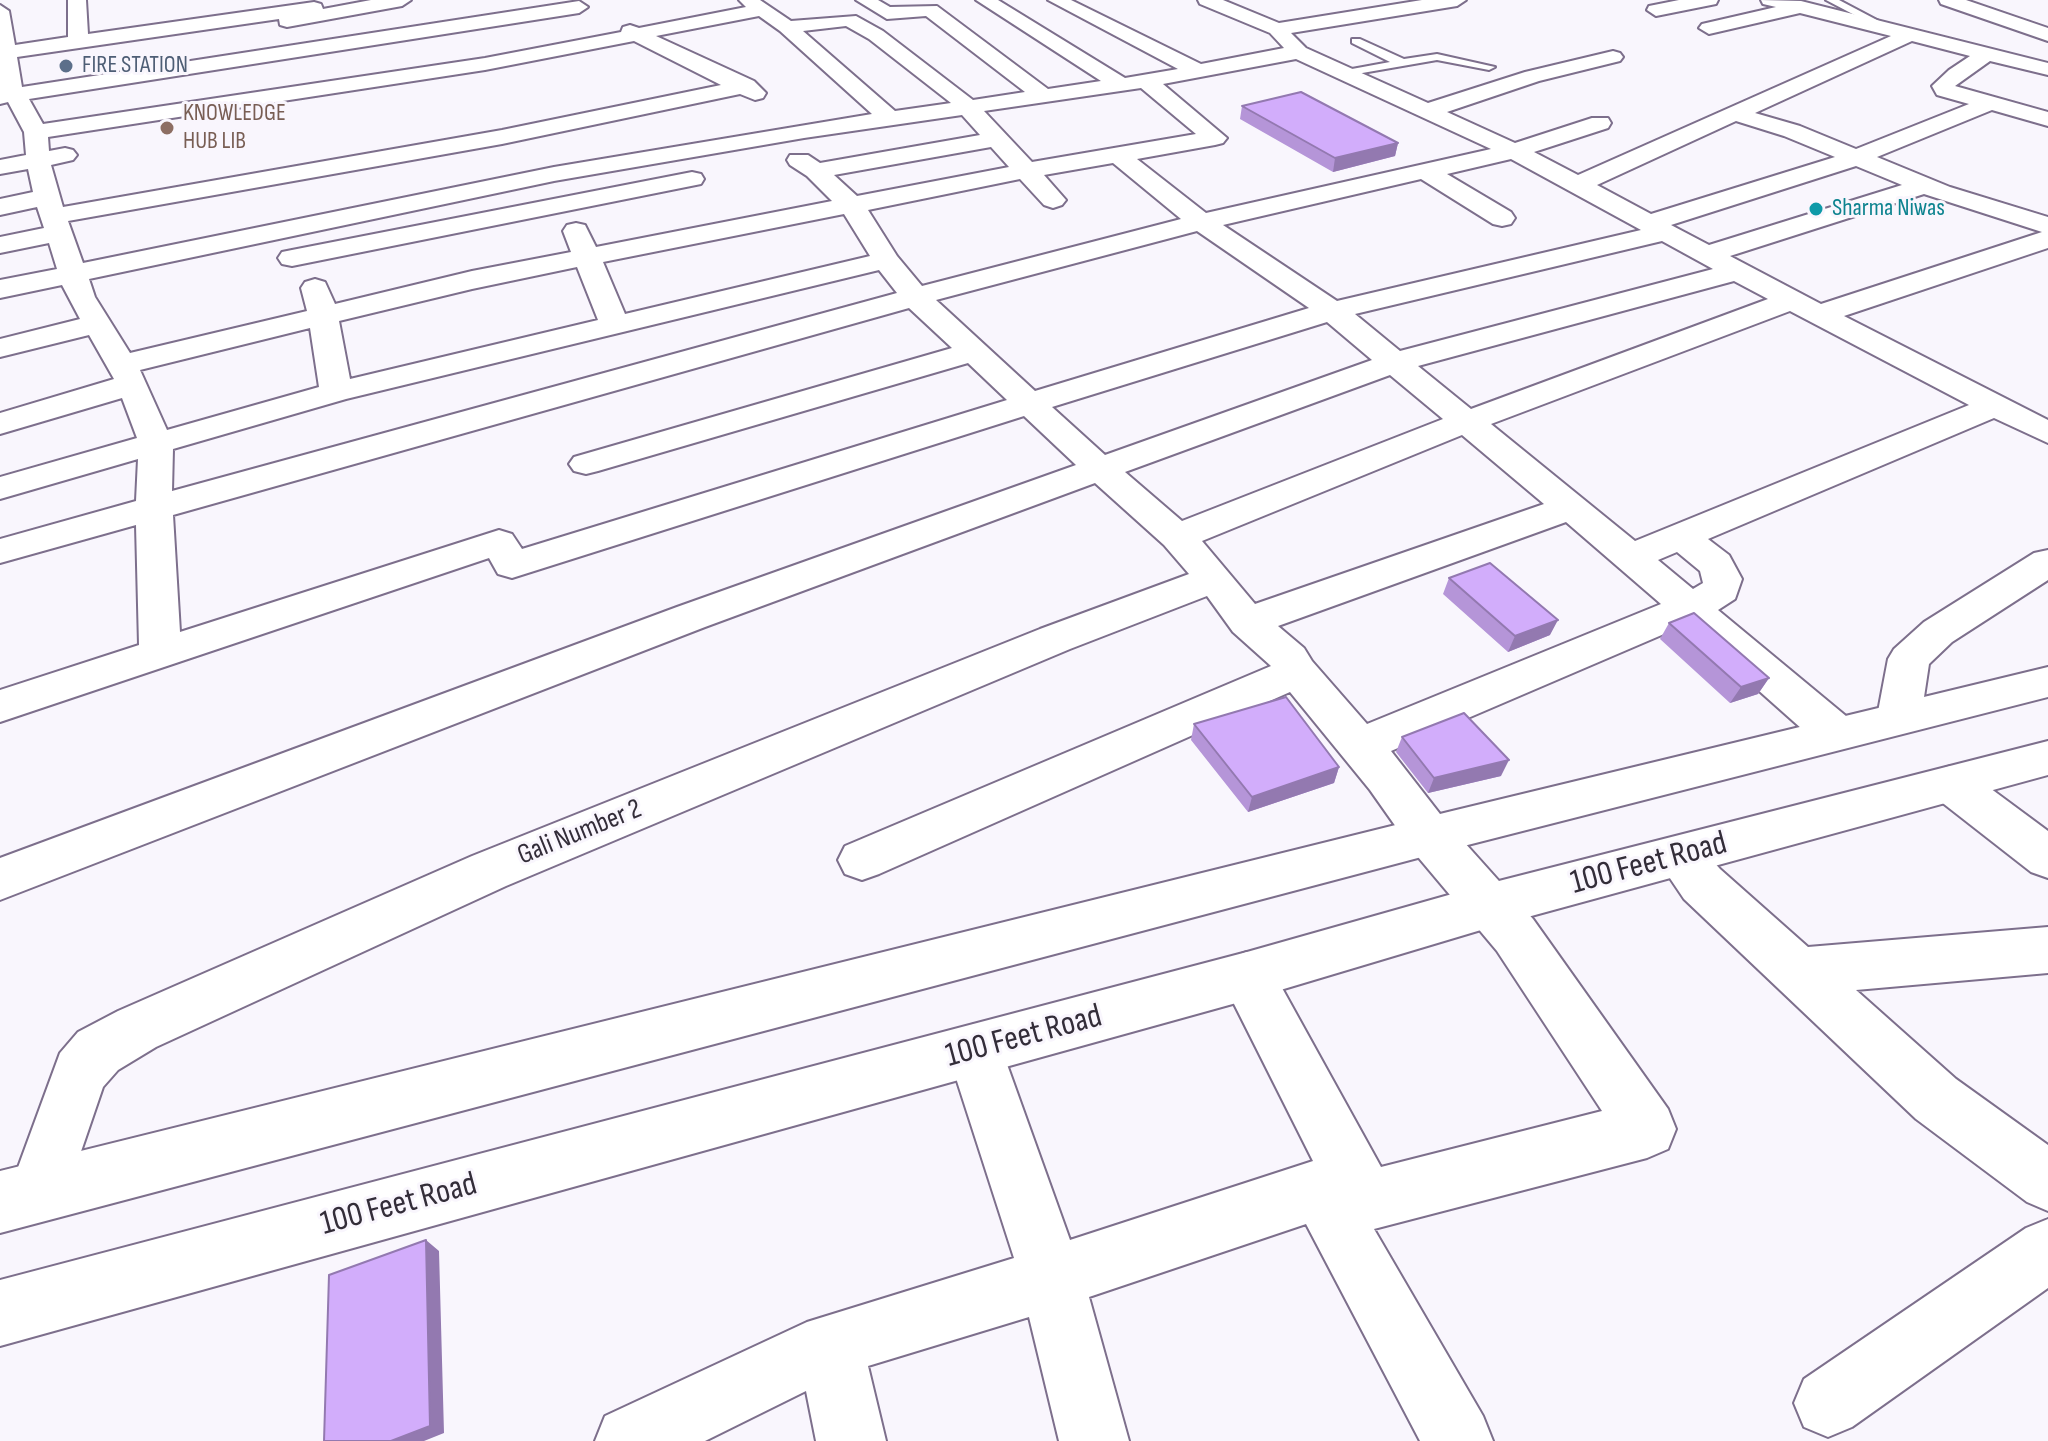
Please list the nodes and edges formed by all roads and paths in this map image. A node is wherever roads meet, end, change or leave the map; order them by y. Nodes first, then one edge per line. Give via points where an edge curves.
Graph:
1 (77, 0) edge
2 (402, 0) edge
3 (865, 0) edge
4 (985, 0) edge
5 (1057, 0) edge
6 (1207, 0) edge
7 (1457, 0) edge
8 (1709, 0) edge
9 (1770, 0) edge
10 (1831, 0) edge
11 (1948, 0) edge
12 (222, 1) edge
13 (350, 1) edge
14 (1415, 3) edge
15 (755, 5) edge
16 (580, 7) edge
17 (1801, 7) junction
18 (1656, 10) dead end
19 (0, 11) edge
20 (422, 11) dead end
21 (1440, 24) dead end
22 (228, 26) junction
23 (787, 27) junction
24 (1709, 28) dead end
25 (1887, 28) junction
26 (1277, 29) junction
27 (637, 34) junction
28 (1911, 34) junction
29 (2048, 35) edge
30 (1047, 38) junction
31 (1356, 41) dead end
32 (78, 43) junction
33 (982, 49) junction
34 (1298, 52) junction
35 (1987, 54) junction
36 (1613, 57) dead end
37 (912, 60) junction
38 (1400, 62) junction
39 (1489, 67) dead end
40 (2048, 69) edge
41 (1199, 71) junction
42 (1345, 73) junction
43 (1134, 83) junction
44 (746, 86) junction
45 (1042, 95) junction
46 (15, 98) edge
47 (1990, 103) junction
48 (968, 106) junction
49 (1428, 111) junction
50 (1736, 114) junction
51 (890, 118) junction
52 (2048, 119) edge
53 (1600, 123) dead end
54 (802, 131) junction
55 (995, 139) junction
56 (1514, 151) junction
57 (84, 153) dead end
58 (1119, 156) junction
59 (1858, 157) junction
60 (772, 163) dead end
61 (808, 166) junction
62 (0, 167) edge
63 (1024, 171) junction
64 (1425, 171) junction
65 (554, 174) junction
66 (713, 175) dead end
67 (1577, 185) junction
68 (1924, 186) junction
69 (1053, 200) dead end
70 (565, 205) junction
71 (0, 207) edge
72 (853, 207) junction
73 (53, 215) junction
74 (1502, 218) dead end
75 (1201, 222) junction
76 (2048, 226) edge
77 (1658, 228) junction
78 (2048, 239) edge
79 (0, 245) edge
80 (458, 254) junction
81 (1707, 254) junction
82 (308, 255) junction
83 (588, 258) junction
84 (886, 260) junction
85 (262, 263) dead end
86 (1739, 271) junction
87 (78, 285) junction
88 (0, 289) edge
89 (127, 289) dead end
90 (915, 297) junction
91 (1806, 308) junction
92 (1332, 311) junction
93 (323, 314) junction
94 (98, 324) junction
95 (602, 327) junction
96 (0, 348) edge
97 (974, 351) junction
98 (1392, 363) junction
99 (127, 374) junction
100 (615, 380) junction
101 (744, 381) junction
102 (336, 392) junction
103 (1030, 404) junction
104 (1995, 406) junction
105 (1466, 422) junction
106 (0, 424) edge
107 (2048, 433) edge
108 (156, 444) junction
109 (586, 464) dead end
110 (1099, 468) junction
111 (0, 488) edge
112 (154, 508) junction
113 (1570, 508) junction
114 (1177, 537) junction
115 (1682, 537) junction
116 (0, 551) edge
117 (1631, 557) junction
118 (2048, 562) edge
119 (1215, 579) junction
120 (1689, 607) junction
121 (1247, 622) junction
122 (160, 651) junction
123 (1297, 672) junction
124 (2048, 682) edge
125 (0, 706) edge
126 (1899, 717) junction
127 (1836, 733) junction
128 (1361, 745) junction
129 (2048, 758) edge
130 (1951, 784) junction
131 (1430, 837) junction
132 (1679, 856) junction
133 (2048, 858) edge
134 (862, 860) dead end
135 (0, 879) edge
136 (1491, 905) junction
137 (2048, 950) edge
138 (1796, 972) junction
139 (1247, 976) junction
140 (975, 1050) junction
141 (2048, 1181) edge
142 (1338, 1183) junction
143 (20, 1197) edge
144 (2048, 1250) edge
145 (1052, 1278) junction
146 (0, 1313) edge
147 (830, 1345) junction
148 (1828, 1403) dead end
149 (630, 1441) edge
150 (851, 1441) edge
151 (1094, 1441) edge
152 (1458, 1441) edge

1 - 32 street
2 - 22 street
3 - 33 street via 883,12 930,10
4 - 30 street
5 - 41 street
6 - 26 street
7 - 14 street
8 - 18 street
9 - 17 street
10 - 25 lane
11 - 29 street
12 - 22 street
13 - 22 street
14 - 21 street
14 - 26 street
15 - 23 street
15 - 27 street
16 - 46 street
17 - 24 street
17 - 25 street
19 - 46 street
20 - 22 street via 240,35 231,35
22 - 32 street via 170,20
22 - 46 street
23 - 37 street via 852,20
23 - 51 street
25 - 28 street
26 - 34 street
27 - 44 street
27 - 46 street via 471,66
28 - 35 street
28 - 50 street
30 - 33 street
30 - 43 street
31 - 38 lane
32 - 46 street
33 - 37 street
33 - 45 street
34 - 41 street
34 - 42 street
35 - 40 street
35 - 47 street via 1943,86
36 - 49 street via 1532,76
37 - 48 street
38 - 39 lane via 1444,57
38 - 42 lane
41 - 43 street
42 - 49 street
43 - 45 street
43 - 58 street via 1215,138
44 - 54 street
44 - 73 street via 502,137
45 - 48 street
46 - 57 street
46 - 62 street
46 - 73 street
47 - 52 street
47 - 59 street
48 - 51 street
48 - 55 street
49 - 56 street
50 - 59 street
50 - 67 street
51 - 54 street
53 - 56 street
54 - 61 street via 813,157
54 - 65 street
55 - 61 street
55 - 63 street
56 - 64 street
56 - 67 street
58 - 63 street
58 - 75 street
59 - 68 street
59 - 77 street
60 - 61 street
61 - 72 street
63 - 69 street
63 - 72 street
64 - 74 street
64 - 75 street
65 - 70 street
65 - 87 street
66 - 70 street
67 - 77 street
68 - 76 street
68 - 81 street
70 - 80 street
70 - 83 street
71 - 73 street
72 - 83 street
72 - 84 street
73 - 79 street
73 - 87 street
75 - 90 street
75 - 92 street
77 - 81 street
77 - 92 street
78 - 91 street
80 - 82 street
80 - 83 street
80 - 93 street
81 - 86 street
82 - 85 street
82 - 93 street
83 - 95 street
84 - 90 street
84 - 95 street
86 - 91 street
86 - 98 street
87 - 88 street
87 - 89 street
87 - 94 street
90 - 97 street
90 - 101 street
91 - 104 street
91 - 105 street
92 - 98 street
92 - 103 street
93 - 99 street
93 - 102 street
94 - 96 street
94 - 99 street
95 - 100 street
95 - 102 street
97 - 101 street
97 - 103 street
98 - 105 street
98 - 110 street
99 - 106 street
99 - 108 street
100 - 101 street
100 - 112 street
101 - 109 street
102 - 108 street
103 - 110 street
103 - 122 street via 512,565 499,542
104 - 107 street
104 - 115 street
105 - 113 street
105 - 114 street
108 - 111 street
108 - 112 street
110 - 114 street
110 - 135 street
112 - 116 street
112 - 122 street
113 - 117 street
113 - 121 street
114 - 119 street
115 - 117 street
115 - 120 street via 1715,564 1723,579 1721,590
117 - 120 street
118 - 126 street via 1938,632 1909,659
119 - 121 street
119 - 143 street, Gali Number 2 via 1055,639 489,871 137,1029 98,1051 80,1072
120 - 127 street
120 - 128 street
121 - 123 street via 1289,658
122 - 125 street
123 - 128 street
123 - 134 street
124 - 126 street
126 - 127 street
127 - 131 street
128 - 131 street
129 - 130 street, 100 Feet Road
130 - 132 street, 100 Feet Road
130 - 133 street
131 - 136 street
131 - 143 street
132 - 136 street, 100 Feet Road
132 - 138 street
136 - 139 street, 100 Feet Road
136 - 142 street via 1647,1129 1366,1201
137 - 138 street
138 - 141 street via 1936,1099
139 - 140 street, 100 Feet Road
139 - 142 street
140 - 145 street
140 - 146 street, 100 Feet Road
142 - 145 street
142 - 152 street via 1348,1244
144 - 148 street
145 - 147 street
145 - 151 street
147 - 149 street
147 - 150 street

